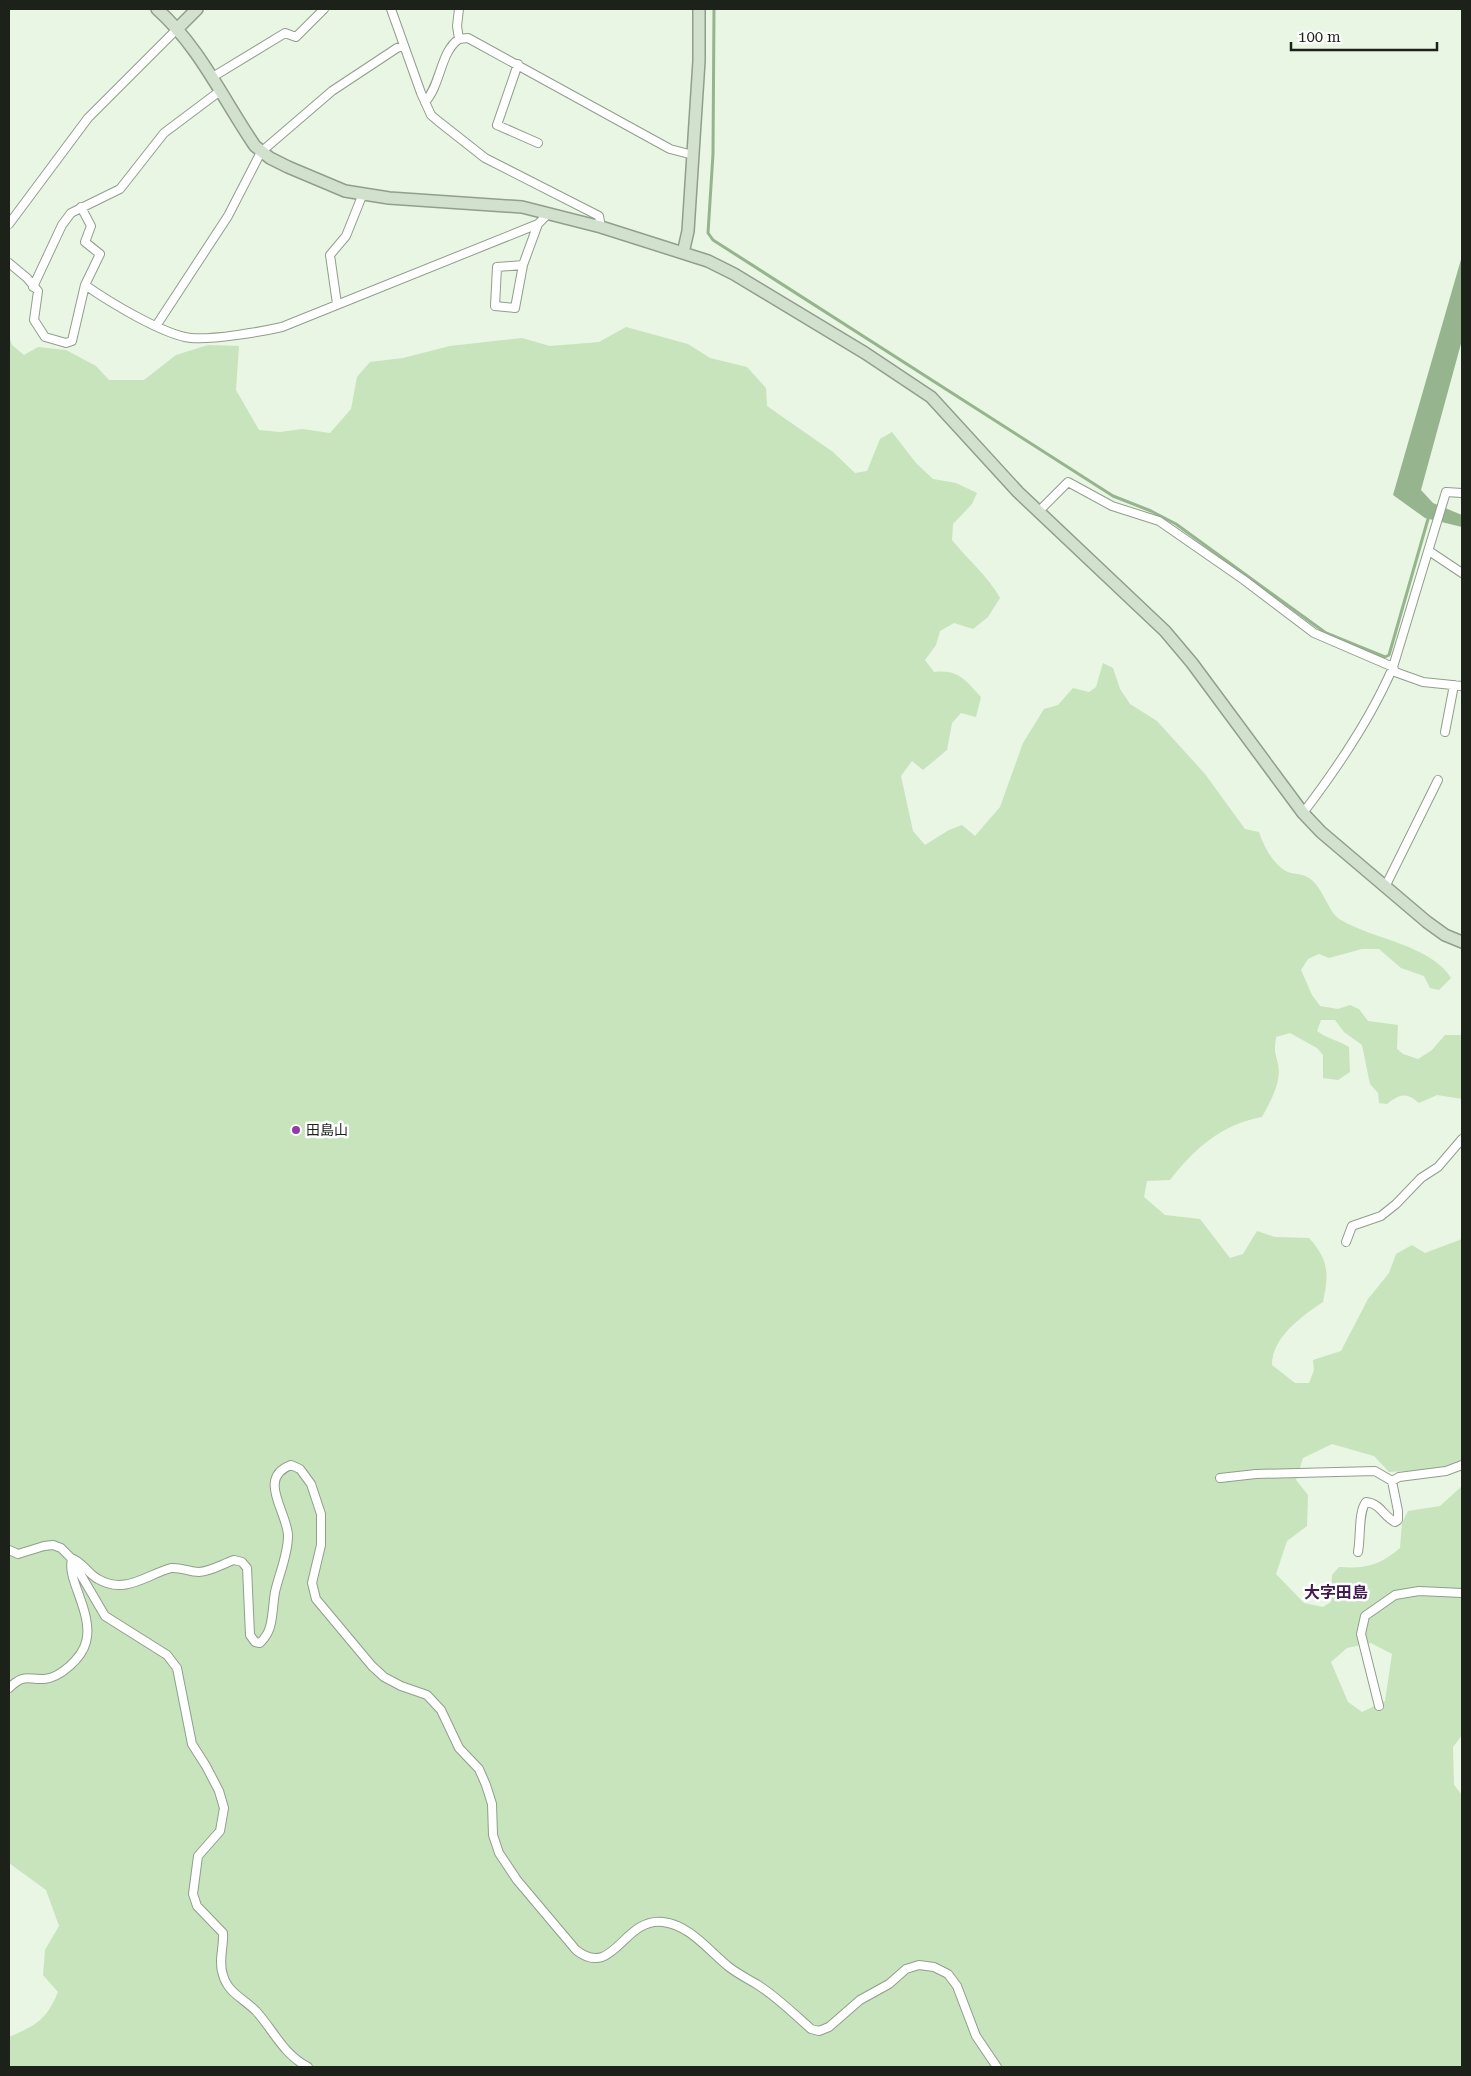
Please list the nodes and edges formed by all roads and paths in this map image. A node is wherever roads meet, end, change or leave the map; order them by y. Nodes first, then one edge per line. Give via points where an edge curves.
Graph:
1 (157, 9) edge
2 (197, 9) edge
3 (324, 9) edge
4 (391, 9) edge
5 (459, 9) edge
6 (699, 9) edge
7 (178, 28) junction
8 (459, 39) junction
9 (403, 46) junction
10 (518, 64) junction
11 (211, 78) junction
12 (220, 91) junction
13 (425, 102) junction
14 (538, 143) dead end
15 (262, 152) junction
16 (693, 155) junction
17 (362, 196) junction
18 (81, 207) junction
19 (546, 212) junction
20 (9, 224) edge
21 (538, 224) junction
22 (602, 227) junction
23 (683, 253) junction
24 (9, 263) edge
25 (523, 265) junction
26 (85, 285) junction
27 (33, 287) junction
28 (337, 304) junction
29 (156, 326) junction
30 (1462, 493) edge
31 (1038, 512) junction
32 (1429, 551) junction
33 (1462, 573) edge
34 (1393, 667) junction
35 (1458, 686) edge
36 (1446, 732) dead end
37 (1438, 780) dead end
38 (1303, 813) junction
39 (1385, 887) junction
40 (1462, 942) edge
41 (1462, 1139) edge
42 (1346, 1242) dead end
43 (1462, 1465) edge
44 (1220, 1478) dead end
45 (1392, 1481) junction
46 (9, 1550) edge
47 (1358, 1552) dead end
48 (72, 1559) junction
49 (1462, 1593) edge
50 (9, 1688) edge
51 (1379, 1706) dead end
52 (308, 2067) edge
53 (997, 2067) edge

1 - 7 street
2 - 7 street
3 - 11 street via 296,37 285,33
4 - 9 street
5 - 8 street
6 - 16 street
7 - 11 street
7 - 20 street via 88,118
8 - 10 street via 478,42
8 - 13 street via 450,49 432,95
9 - 13 street
9 - 15 street via 332,91
10 - 14 street via 497,125
10 - 16 street via 670,149
11 - 12 street
12 - 15 street
12 - 18 street via 164,133 120,189
13 - 22 street via 438,122 485,158 599,216
15 - 17 street via 327,186
15 - 29 street via 228,216
16 - 23 street via 688,232
17 - 19 street via 500,204
17 - 28 street via 346,236 330,255
18 - 26 street via 91,226 85,242 100,254
18 - 27 street via 71,213 62,226
19 - 21 street
19 - 22 street
21 - 25 street
21 - 28 street
22 - 23 street
23 - 31 street via 734,274 931,397
24 - 27 street
25 - 25 street via 497,267 495,306 516,308
26 - 27 street via 72,341 66,343 44,337 34,320 38,290
26 - 29 street
28 - 29 street via 263,331 192,338 171,334
30 - 32 street via 1446,492
31 - 34 street via 1068,482 1112,506 1159,521 1314,633
31 - 38 street via 1165,631
32 - 33 street
32 - 34 street
34 - 35 street via 1395,672 1422,682
34 - 38 street via 1383,690
35 - 36 street
37 - 39 street
38 - 39 street
39 - 40 street via 1427,922
41 - 42 street via 1442,1163 1421,1178 1396,1204 1380,1216 1352,1226
43 - 45 street
44 - 45 street via 1364,1470 1375,1471
45 - 47 street via 1398,1520 1391,1521 1380,1508 1366,1502 1360,1516 1362,1527
46 - 48 street via 26,1554 53,1545
48 - 50 street via 71,1572 86,1612 87,1641 83,1650 69,1666 53,1677 31,1676
48 - 52 street via 105,1616 167,1656 177,1668 192,1744 219,1791 224,1808 220,1831 198,1856 193,1894 198,1906 223,1933 222,1973 227,1987 256,2012 285,2050
48 - 53 street via 97,1579 124,1586 171,1568 200,1572 234,1560 242,1562 247,1568 250,1634 255,1642 260,1643 270,1627 288,1537 286,1521 274,1492 276,1478 282,1468 291,1465 300,1469 310,1484 321,1514 321,1545 312,1583 316,1599 384,1677 427,1695 441,1710 459,1748 479,1769 486,1785 499,1853 517,1880 586,1959 595,1961 607,1955 646,1923 664,1922 682,1928 727,1966 771,1995 811,2029 819,2031 829,2027 860,2000 889,1984 906,1969 919,1965 934,1967 948,1974 957,1986 976,2036
49 - 51 street via 1420,1591 1395,1595 1365,1616 1361,1634

